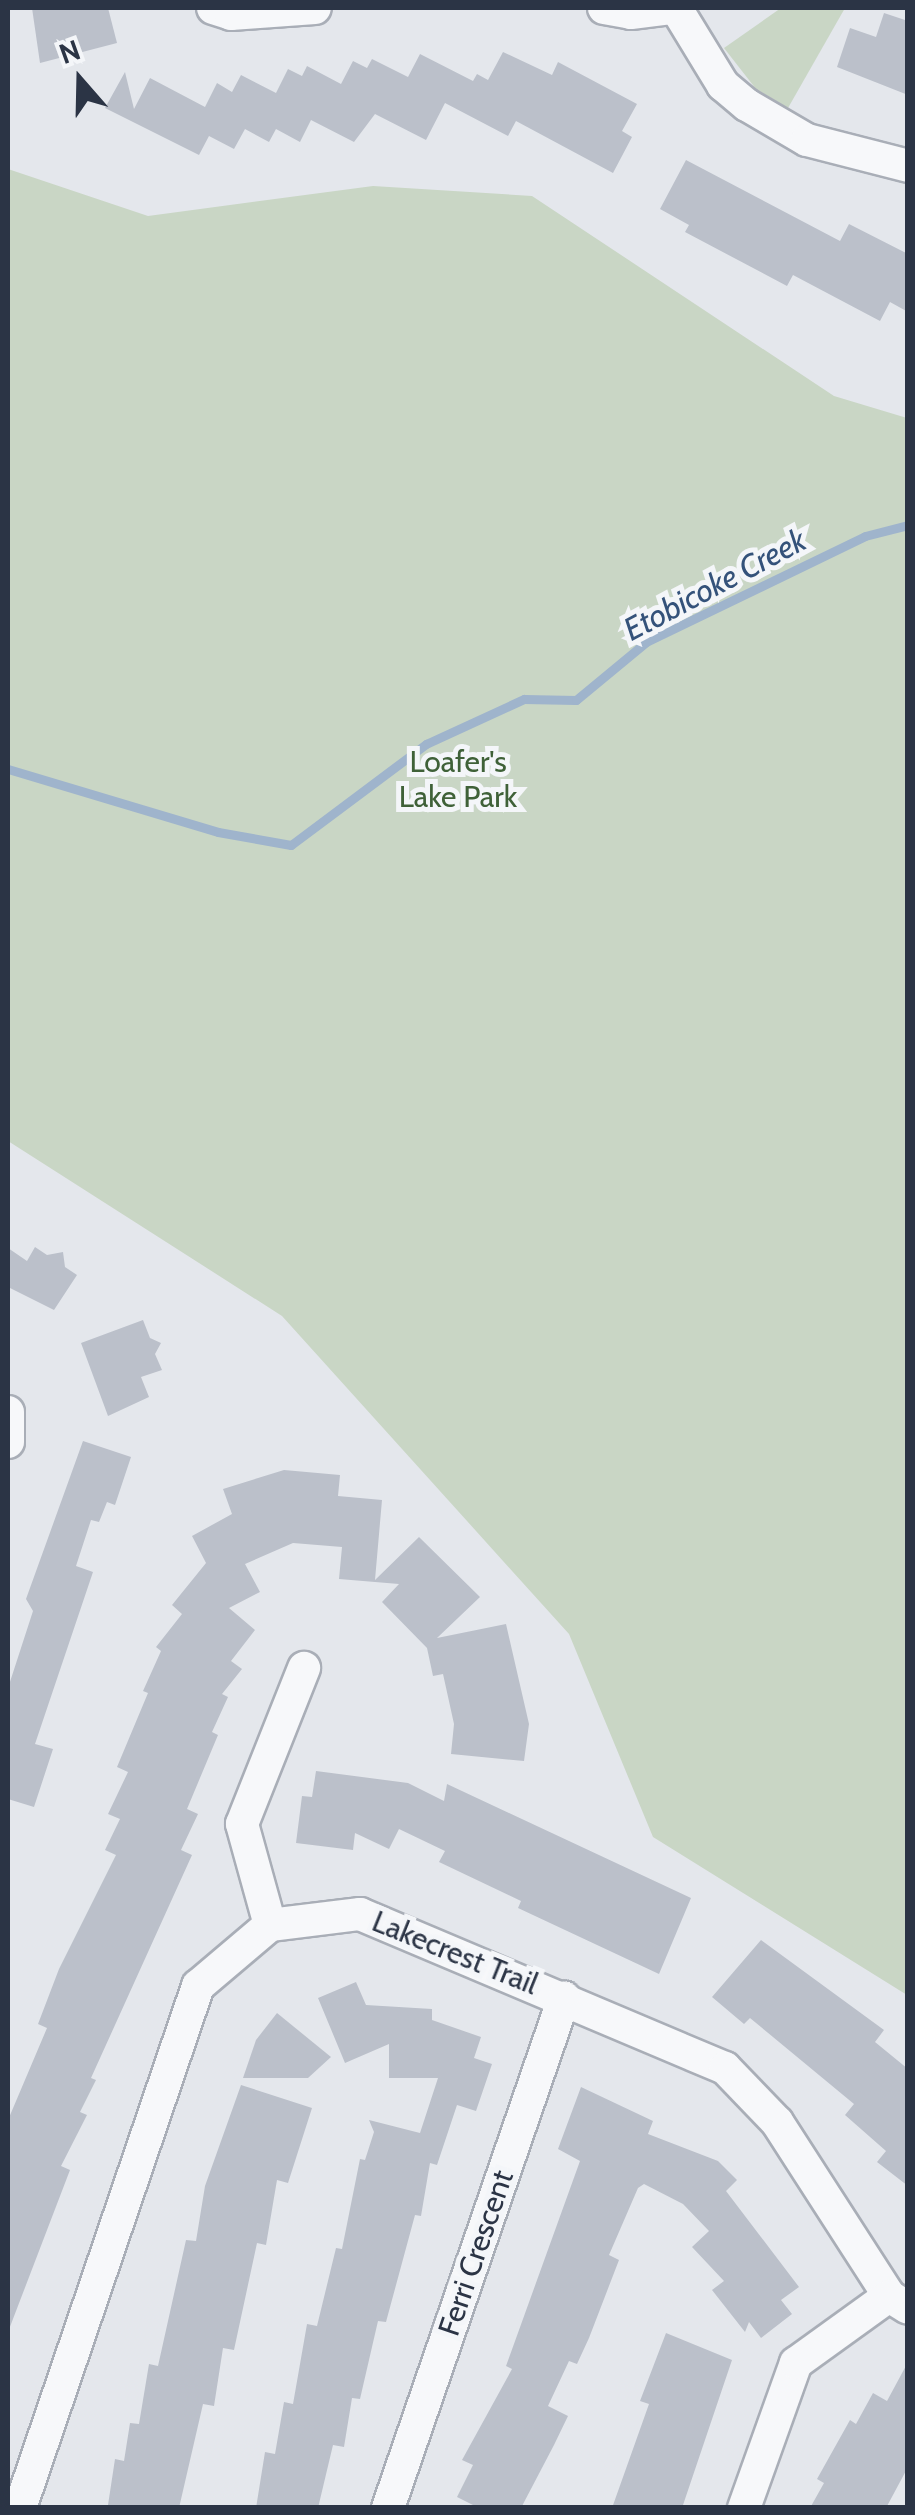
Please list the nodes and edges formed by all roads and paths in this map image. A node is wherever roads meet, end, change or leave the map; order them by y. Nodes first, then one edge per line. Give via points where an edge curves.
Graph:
1 (213, 8) edge
2 (315, 8) edge
3 (604, 8) edge
4 (674, 8) edge
5 (908, 166) edge
6 (8, 1412) edge
7 (8, 1442) edge
8 (304, 1668) dead end
9 (270, 1925) junction
10 (564, 1998) junction
11 (898, 2302) edge
12 (20, 2508) edge
13 (388, 2508) edge
14 (744, 2508) edge

1 - 2 street via 269,14
3 - 4 street
4 - 5 street via 724,85 747,105 807,140
6 - 7 street
8 - 9 street via 242,1824
9 - 10 street, Lakecrest Trail via 360,1914
9 - 12 street via 198,1986
10 - 11 street, Lakecrest Trail via 725,2068 777,2122
10 - 13 street, Ferri Crescent
11 - 14 street via 796,2363

